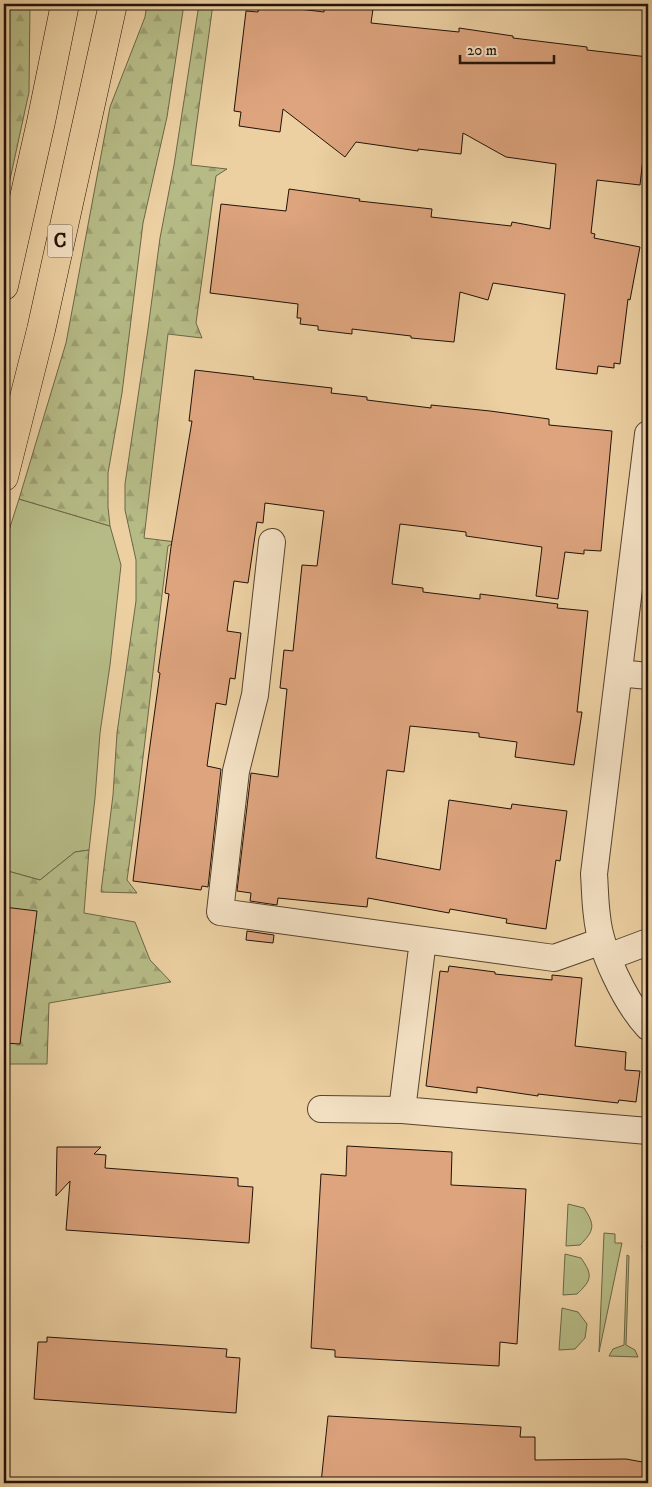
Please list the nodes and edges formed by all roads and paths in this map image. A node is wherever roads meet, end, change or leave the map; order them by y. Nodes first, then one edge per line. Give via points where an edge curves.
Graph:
1 (65, 4) edge
2 (113, 4) edge
3 (4, 286) edge
4 (648, 438) edge
5 (4, 477) edge
6 (272, 542) dead end
7 (619, 673) junction
8 (648, 676) edge
9 (422, 940) junction
10 (648, 942) edge
11 (605, 949) junction
12 (648, 1027) edge
13 (321, 1109) dead end
14 (402, 1110) junction
15 (648, 1131) edge

1 - 3 highway, C
2 - 5 highway, C via 41,330
4 - 7 street
6 - 9 street via 255,695 236,770 220,912
7 - 8 street
7 - 11 street via 594,874 597,918
9 - 11 street via 554,958
9 - 14 street
10 - 11 street
11 - 12 street via 621,988
13 - 14 street
14 - 15 street

